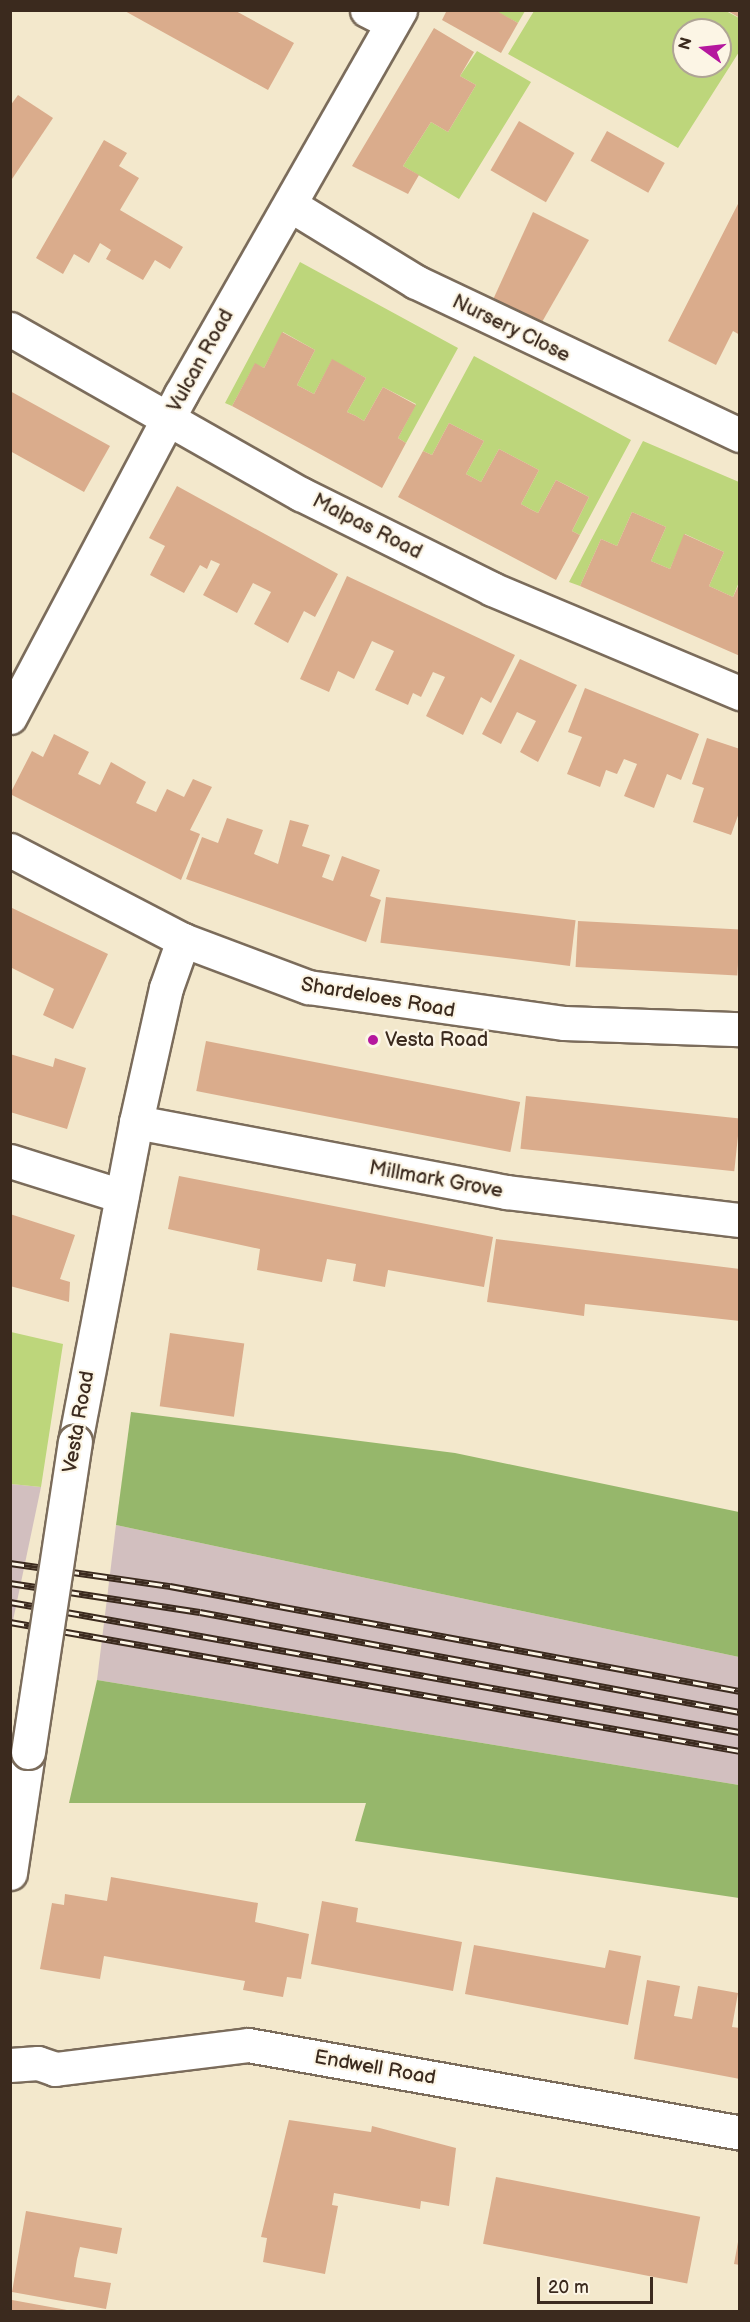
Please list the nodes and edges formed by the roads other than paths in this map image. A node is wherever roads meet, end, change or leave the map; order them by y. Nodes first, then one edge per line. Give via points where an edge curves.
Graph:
1 (386, 15) edge
2 (291, 206) junction
3 (10, 329) edge
4 (168, 420) junction
5 (740, 435) edge
6 (740, 693) edge
7 (10, 717) edge
8 (10, 850) edge
9 (183, 940) junction
10 (740, 1029) edge
11 (136, 1122) junction
12 (10, 1161) edge
13 (122, 1196) junction
14 (740, 1220) edge
15 (10, 1873) edge
16 (10, 2065) edge
17 (740, 2133) edge

1 - 2 street, Vulcan Road
2 - 4 street, Vulcan Road
2 - 5 street, Nursery Close via 416,282
3 - 4 street, Malpas Road
4 - 6 street, Malpas Road via 492,589
4 - 7 street, Vulcan Road
8 - 9 street, Shardeloes Road
9 - 10 street, Shardeloes Road via 260,973 360,999 564,1023
9 - 11 street, Vesta Road via 166,988
11 - 13 street, Vesta Road
11 - 14 street, Millmark Grove via 507,1192
12 - 13 street
13 - 15 street, Vesta Road, bridge via 75,1442
16 - 17 street, Endwell Road via 38,2062 55,2069 248,2045

